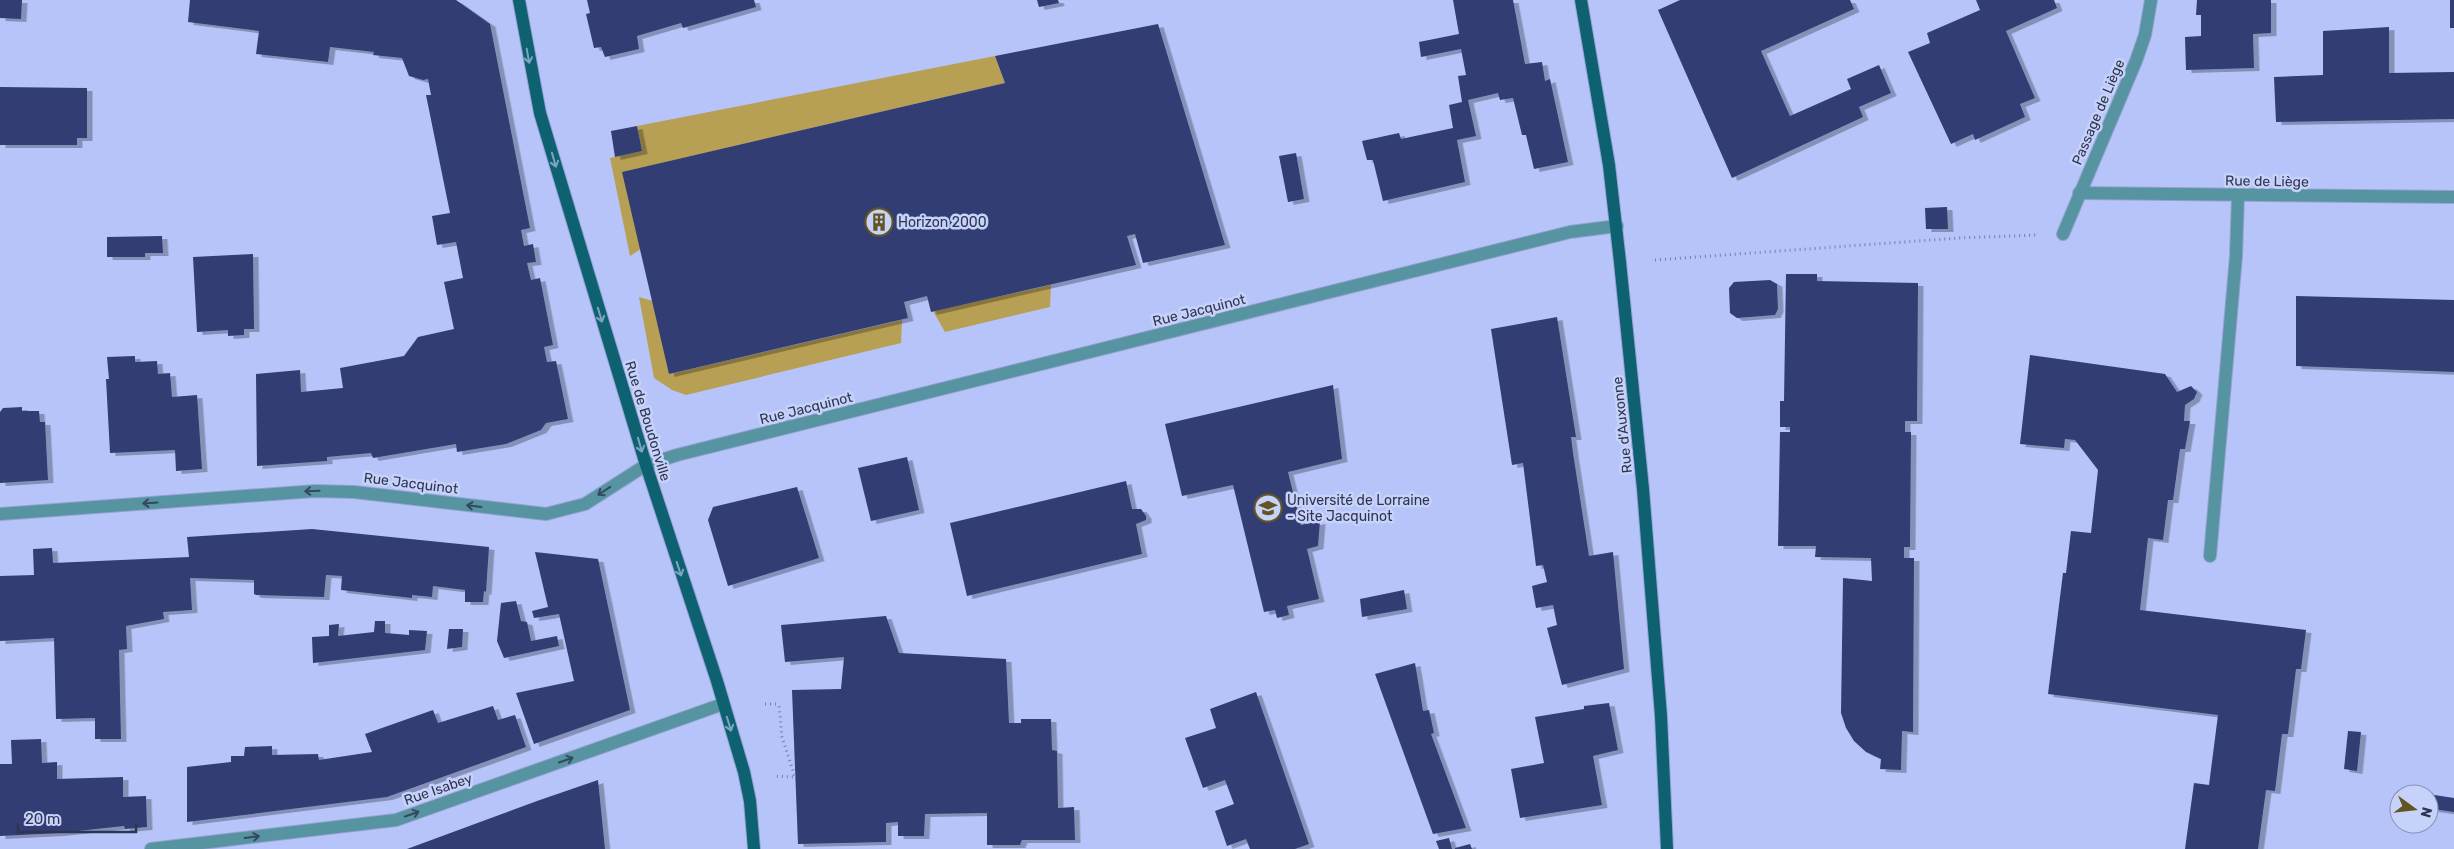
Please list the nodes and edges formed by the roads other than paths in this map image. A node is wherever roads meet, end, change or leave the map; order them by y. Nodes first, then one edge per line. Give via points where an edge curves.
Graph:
1 (519, 0) edge
2 (1581, 0) edge
3 (2151, 0) edge
4 (2079, 194) junction
5 (2238, 195) junction
6 (2454, 197) edge
7 (1617, 226) junction
8 (2063, 234) road end
9 (646, 465) junction
10 (0, 514) edge
11 (2210, 556) dead end
12 (723, 704) junction
13 (151, 849) edge
14 (754, 849) edge
15 (1667, 849) edge

1 -> 9 main road, Rue de Boudonville via 540,113
2 - 7 main road, Rue d'Auxonne
3 - 4 street, Passage de Liège via 2145,35 2136,61
4 - 5 street, Rue de Liège
4 - 8 street, Passage de Liège
5 - 6 street, Rue de Liège
5 - 11 street via 2236,266
7 - 9 street, Rue Jacquinot via 1561,235
7 - 15 main road, Rue d'Auxonne via 1645,508 1661,716
9 -> 10 street, Rue Jacquinot via 585,504 546,514 354,492 315,491
9 -> 12 main road, Rue de Boudonville
13 -> 12 street, Rue Isabey via 396,820
12 -> 14 main road, Rue de Boudonville via 747,786

